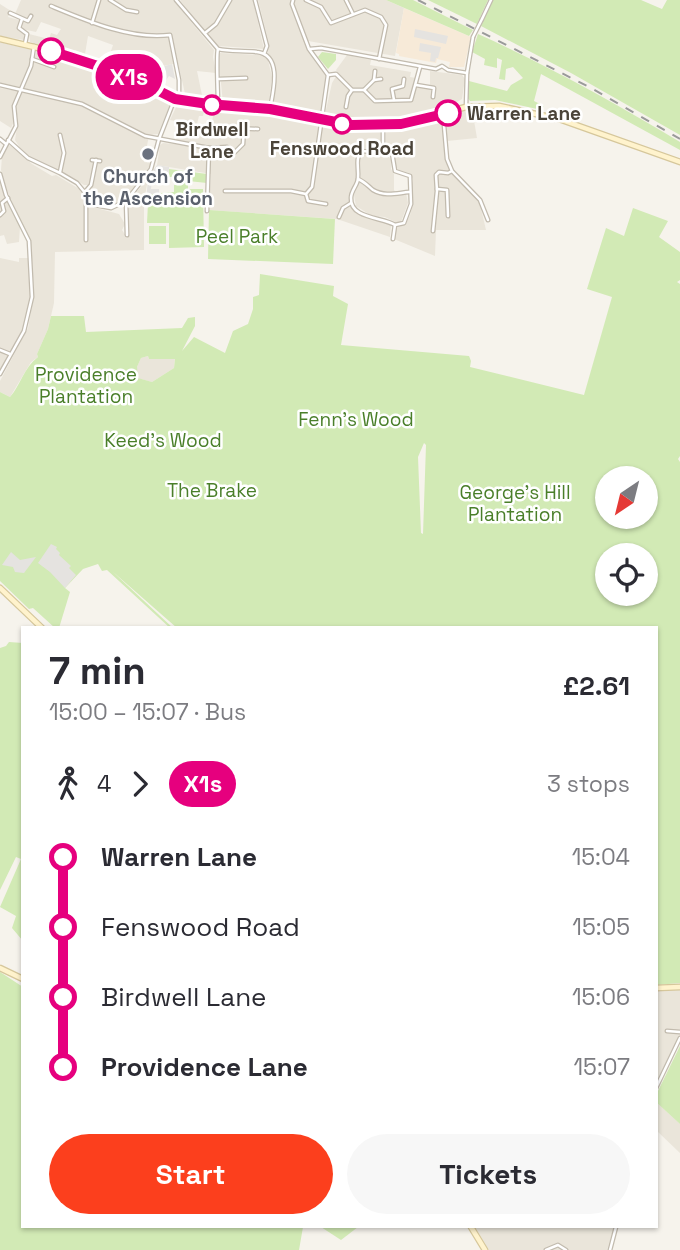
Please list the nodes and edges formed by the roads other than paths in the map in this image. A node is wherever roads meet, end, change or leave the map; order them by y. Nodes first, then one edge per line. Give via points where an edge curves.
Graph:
1 (99, 0) edge
2 (110, 0) edge
3 (176, 0) edge
4 (188, 0) edge
5 (230, 0) edge
6 (255, 0) edge
7 (293, 0) edge
8 (306, 0) edge
9 (346, 0) edge
10 (491, 0) edge
11 (51, 6) dead end
12 (182, 6) junction
13 (138, 12) dead end
14 (10, 13) dead end
15 (353, 15) junction
16 (31, 16) dead end
17 (22, 19) junction
18 (92, 23) junction
19 (205, 33) junction
20 (0, 39) edge
21 (25, 44) junction
22 (34, 46) junction
23 (218, 49) junction
24 (309, 49) junction
25 (264, 54) junction
26 (32, 59) junction
27 (379, 59) junction
28 (420, 66) junction
29 (54, 67) dead end
30 (375, 71) dead end
31 (467, 73) junction
32 (328, 75) junction
33 (246, 78) dead end
34 (219, 79) junction
35 (381, 79) dead end
36 (404, 79) dead end
37 (374, 80) junction
38 (430, 82) dead end
39 (0, 85) edge
40 (416, 85) junction
41 (387, 87) dead end
42 (429, 87) junction
43 (393, 89) junction
44 (20, 90) junction
45 (352, 90) junction
46 (364, 90) junction
47 (433, 97) dead end
48 (177, 99) junction
49 (394, 100) junction
50 (218, 105) junction
51 (345, 107) dead end
52 (466, 107) junction
53 (270, 109) junction
54 (443, 114) junction
55 (322, 120) junction
56 (383, 125) junction
57 (230, 128) dead end
58 (244, 128) junction
59 (258, 129) dead end
60 (60, 138) dead end
61 (0, 139) edge
62 (159, 139) junction
63 (7, 141) junction
64 (209, 148) junction
65 (383, 151) junction
66 (0, 157) edge
67 (96, 160) dead end
68 (680, 162) edge
69 (452, 171) junction
70 (60, 173) junction
71 (0, 176) edge
72 (358, 179) junction
73 (437, 189) junction
74 (225, 191) dead end
75 (85, 192) junction
76 (409, 192) junction
77 (306, 194) junction
78 (8, 198) junction
79 (89, 198) junction
80 (125, 201) junction
81 (308, 201) junction
82 (351, 203) junction
83 (323, 205) dead end
84 (306, 206) dead end
85 (207, 211) dead end
86 (0, 215) edge
87 (449, 216) dead end
88 (339, 217) dead end
89 (488, 220) dead end
90 (395, 225) junction
91 (433, 231) dead end
92 (127, 235) dead end
93 (393, 239) dead end
94 (86, 240) dead end
95 (0, 350) edge
96 (10, 354) junction
97 (0, 374) edge
98 (0, 588) edge
99 (40, 626) edge
100 (0, 968) edge
101 (21, 978) edge
102 (680, 987) edge
103 (658, 989) edge
104 (671, 1026) dead end
105 (680, 1032) edge
106 (680, 1038) edge
107 (658, 1084) edge
108 (472, 1228) edge
109 (616, 1228) edge
110 (485, 1250) edge
111 (546, 1250) edge
112 (566, 1250) edge
113 (610, 1250) edge

1 - 18 street
2 - 13 street
3 - 12 street
4 - 12 street
5 - 19 street
6 - 25 street via 267,46
7 - 24 street
8 - 15 street via 321,6 330,22
9 - 15 street
10 - 31 street, bridge via 473,37
11 - 18 street
12 - 19 street
14 - 17 street
15 - 27 street via 369,10 384,19
16 - 17 street via 28,21
17 - 21 street via 19,28 27,34
18 - 48 street via 153,37 170,35 179,80
19 - 23 street
20 - 21 street
21 - 22 street
22 - 26 street
22 - 48 street via 123,74
23 - 25 street
23 - 34 street
24 - 27 street
24 - 32 street
25 - 53 street via 274,73
26 - 29 street
26 - 44 street
27 - 28 street
28 - 31 street
28 - 40 street
30 - 37 street
31 - 52 street
32 - 45 street via 336,74
32 - 55 street
33 - 34 street
34 - 50 street
35 - 37 street
36 - 43 street via 403,86
37 - 46 street
38 - 42 street
39 - 44 street
40 - 42 street
40 - 49 street via 413,99
41 - 43 street
42 - 47 street via 434,88
43 - 49 street
44 - 62 street via 82,104 139,134
44 - 63 street via 14,106 16,126
45 - 46 street
45 - 51 street
46 - 49 street via 376,101
48 - 50 street
48 - 62 street
50 - 53 street
52 - 54 street
52 - 68 street via 499,106 544,115
53 - 55 street
54 - 56 street
54 - 69 street
55 - 56 street
55 - 77 street via 313,187
56 - 65 street
57 - 58 street
58 - 59 street
58 - 64 street via 243,145 233,153 227,147
60 - 70 street via 64,157
61 - 63 street
62 - 64 street
62 - 80 street via 151,169
63 - 66 street
63 - 70 street via 33,162
64 - 85 street
65 - 72 street via 360,149
65 - 76 street via 392,153 395,171 410,176
67 - 75 street
69 - 73 street via 436,174
69 - 89 street via 480,200
70 - 75 street
71 - 78 street
72 - 76 street via 380,193
72 - 82 street
73 - 87 street via 447,190
73 - 91 street
74 - 77 street
75 - 79 street
76 - 90 street via 406,221
77 - 81 street
78 - 86 street
78 - 96 street via 29,241 32,297 26,327
79 - 80 street via 106,208
79 - 94 street
80 - 92 street
81 - 83 street
81 - 84 street
82 - 88 street
82 - 90 street via 368,216
90 - 93 street
95 - 96 street
96 - 97 street
98 - 99 street
100 - 101 street
102 - 103 street
104 - 105 street via 669,1031
106 - 107 street
108 - 110 street
109 - 113 street
111 - 112 street via 560,1243

